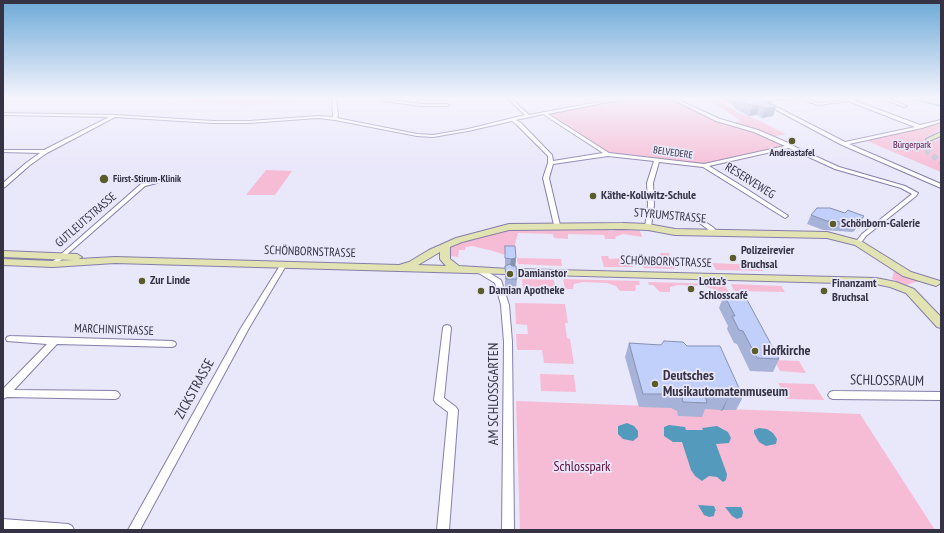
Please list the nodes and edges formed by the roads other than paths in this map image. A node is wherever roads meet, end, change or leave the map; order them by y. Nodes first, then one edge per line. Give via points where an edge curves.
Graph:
1 (102, 123) edge
2 (355, 123) edge
3 (501, 123) edge
4 (517, 123) edge
5 (559, 123) edge
6 (728, 123) edge
7 (804, 123) edge
8 (909, 123) edge
9 (934, 123) edge
10 (920, 127) junction
11 (941, 134) edge
12 (929, 139) dead end
13 (844, 144) junction
14 (791, 146) junction
15 (3, 151) edge
16 (46, 152) junction
17 (608, 154) junction
18 (657, 160) junction
19 (551, 163) junction
20 (704, 166) junction
21 (155, 182) dead end
22 (3, 186) edge
23 (941, 186) edge
24 (692, 215) dead end
25 (785, 216) dead end
26 (557, 225) junction
27 (648, 227) junction
28 (714, 233) junction
29 (858, 244) junction
30 (446, 245) junction
31 (3, 254) edge
32 (62, 256) junction
33 (115, 260) junction
34 (3, 262) edge
35 (886, 262) junction
36 (53, 264) junction
37 (284, 264) junction
38 (398, 268) junction
39 (457, 270) junction
40 (479, 270) junction
41 (876, 281) junction
42 (939, 284) edge
43 (910, 291) junction
44 (941, 324) edge
45 (447, 328) dead end
46 (10, 339) dead end
47 (55, 340) junction
48 (172, 344) dead end
49 (4, 394) edge
50 (115, 395) dead end
51 (833, 395) dead end
52 (941, 396) edge
53 (3, 525) edge
54 (68, 530) edge
55 (134, 530) edge
56 (443, 530) edge
57 (508, 530) edge

1 - 16 street
2 - 3 street via 433,136
4 - 19 street via 550,156
5 - 17 street
6 - 14 street via 756,131
7 - 13 street
8 - 10 street
9 - 10 street
10 - 13 street
11 - 12 main road
13 - 23 street
14 - 20 street, BELVEDERE
14 - 29 street via 836,168 910,189 915,193
15 - 16 street
16 - 22 street
17 - 18 street, BELVEDERE
17 - 19 street, BELVEDERE
18 - 20 street, BELVEDERE
18 - 27 street via 650,183
19 - 26 street via 546,178
20 - 25 street, RESERVEWEG
21 - 32 street, GUTLEUTSTRASSE via 143,185
24 - 28 street
26 - 27 main road, STYRUMSTRASSE
26 - 30 main road, STYRUMSTRASSE via 509,227 476,234
27 - 28 main road, STYRUMSTRASSE via 675,232
28 - 29 main road, STYRUMSTRASSE via 827,235
29 - 35 main road, STYRUMSTRASSE
30 - 38 main road, STYRUMSTRASSE via 413,264
30 - 39 main road via 445,259
31 - 32 main road, SCHÖNBORNSTRASSE
32 - 33 main road, SCHÖNBORNSTRASSE via 92,256
32 - 36 street, GUTLEUTSTRASSE
33 - 36 main road, SCHÖNBORNSTRASSE
33 - 37 main road, SCHÖNBORNSTRASSE
34 - 36 main road, SCHÖNBORNSTRASSE
35 - 41 main road via 891,272 889,277
35 - 42 main road, STYRUMSTRASSE via 915,277
37 - 38 main road, SCHÖNBORNSTRASSE
37 - 55 street, ZICKSTRASSE via 245,328
38 - 39 main road, SCHÖNBORNSTRASSE
39 - 40 main road, SCHÖNBORNSTRASSE
40 - 41 main road, SCHÖNBORNSTRASSE
40 - 57 street, AM SCHLOSSGARTEN via 495,279 500,286 505,305 508,342
41 - 43 main road, SCHÖNBORNSTRASSE
42 - 43 main road via 913,285 909,288
43 - 44 main road
45 - 56 street via 439,400 453,410
46 - 47 street, MARCHINISTRASSE
47 - 48 street, MARCHINISTRASSE
47 - 49 street
49 - 50 street
51 - 52 street, SCHLOSSRAUM
53 - 54 street

